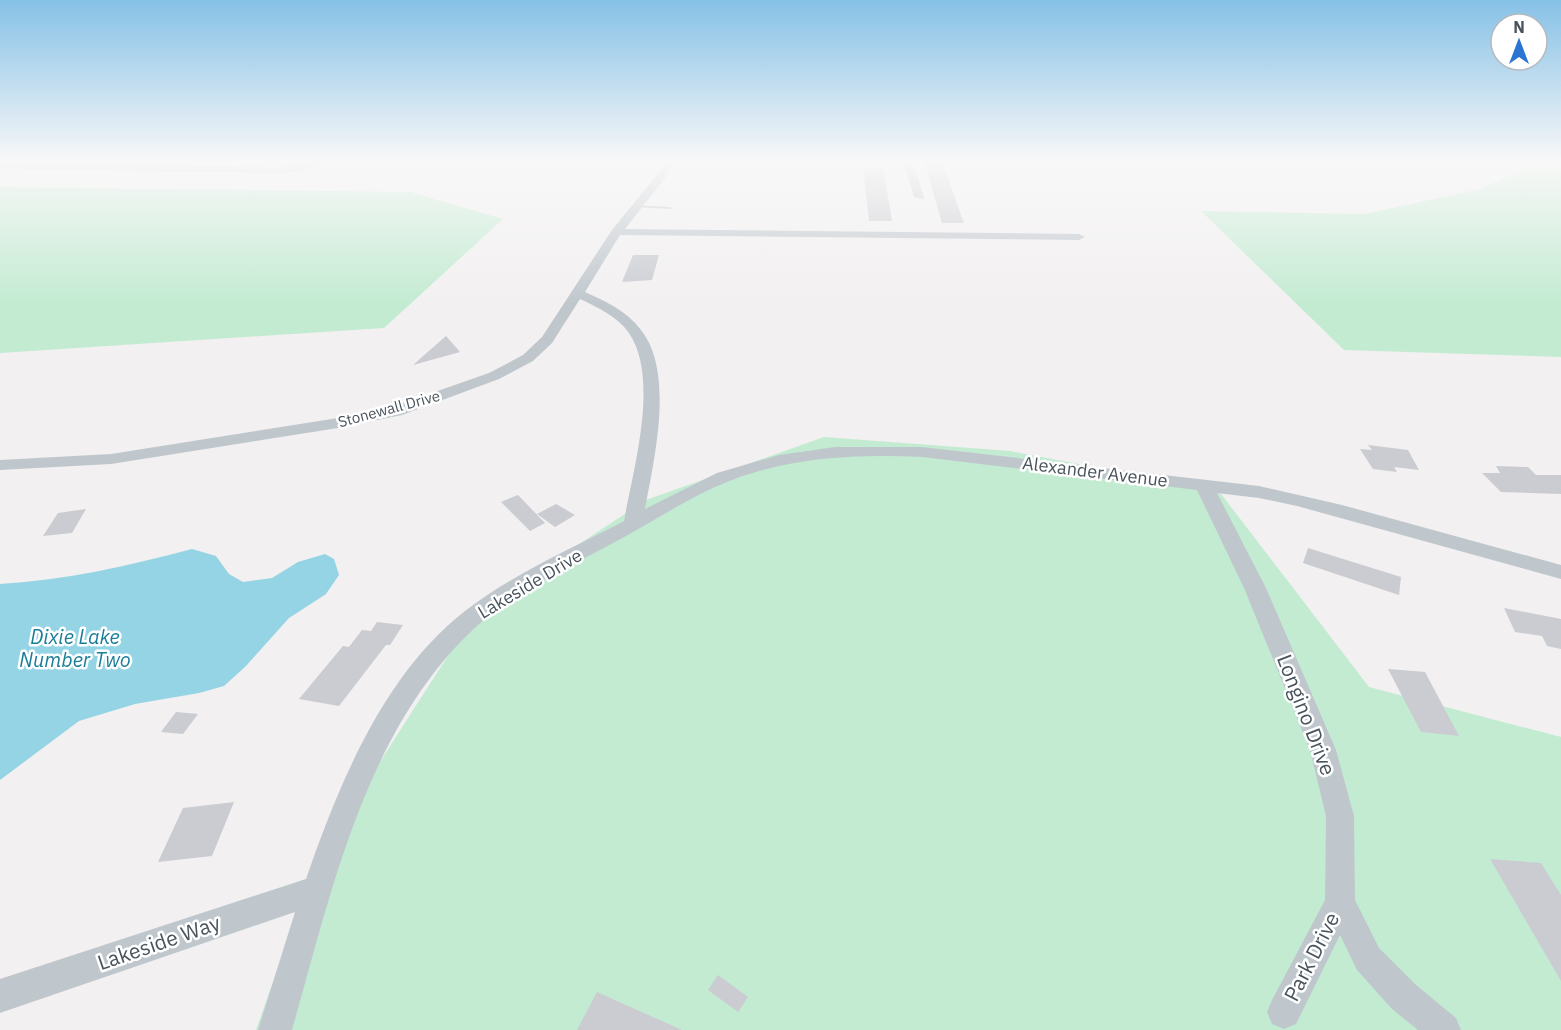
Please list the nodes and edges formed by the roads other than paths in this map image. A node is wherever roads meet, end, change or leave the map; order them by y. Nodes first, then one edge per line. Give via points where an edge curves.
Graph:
1 (633, 208) edge
2 (616, 232) junction
3 (1078, 237) dead end
4 (577, 293) junction
5 (0, 465) edge
6 (1203, 484) junction
7 (633, 524) junction
8 (1561, 572) edge
9 (318, 890) junction
10 (1340, 902) junction
11 (0, 996) edge
12 (1284, 1012) dead end
13 (275, 1030) edge
14 (1444, 1030) edge

1 - 2 street, Stonewall Drive
2 - 3 street
2 - 4 street, Stonewall Drive
4 - 5 street, Stonewall Drive via 547,340 528,358 494,376 396,411 166,452
4 - 7 street via 620,316 637,333 646,351 652,411
6 - 7 street, Alexander Avenue via 922,452 848,450 795,457 743,470 699,488
6 - 8 street, Alexander Avenue via 1309,502
6 - 10 street, Longino Drive via 1255,588 1323,750 1340,816
7 - 9 street, Lakeside Drive via 499,599 443,644 410,686 366,763
9 - 11 street, Lakeside Way
9 - 13 street, Lakeside Drive
10 - 12 street, Park Drive
10 - 14 street, Longino Drive via 1368,959 1404,998

